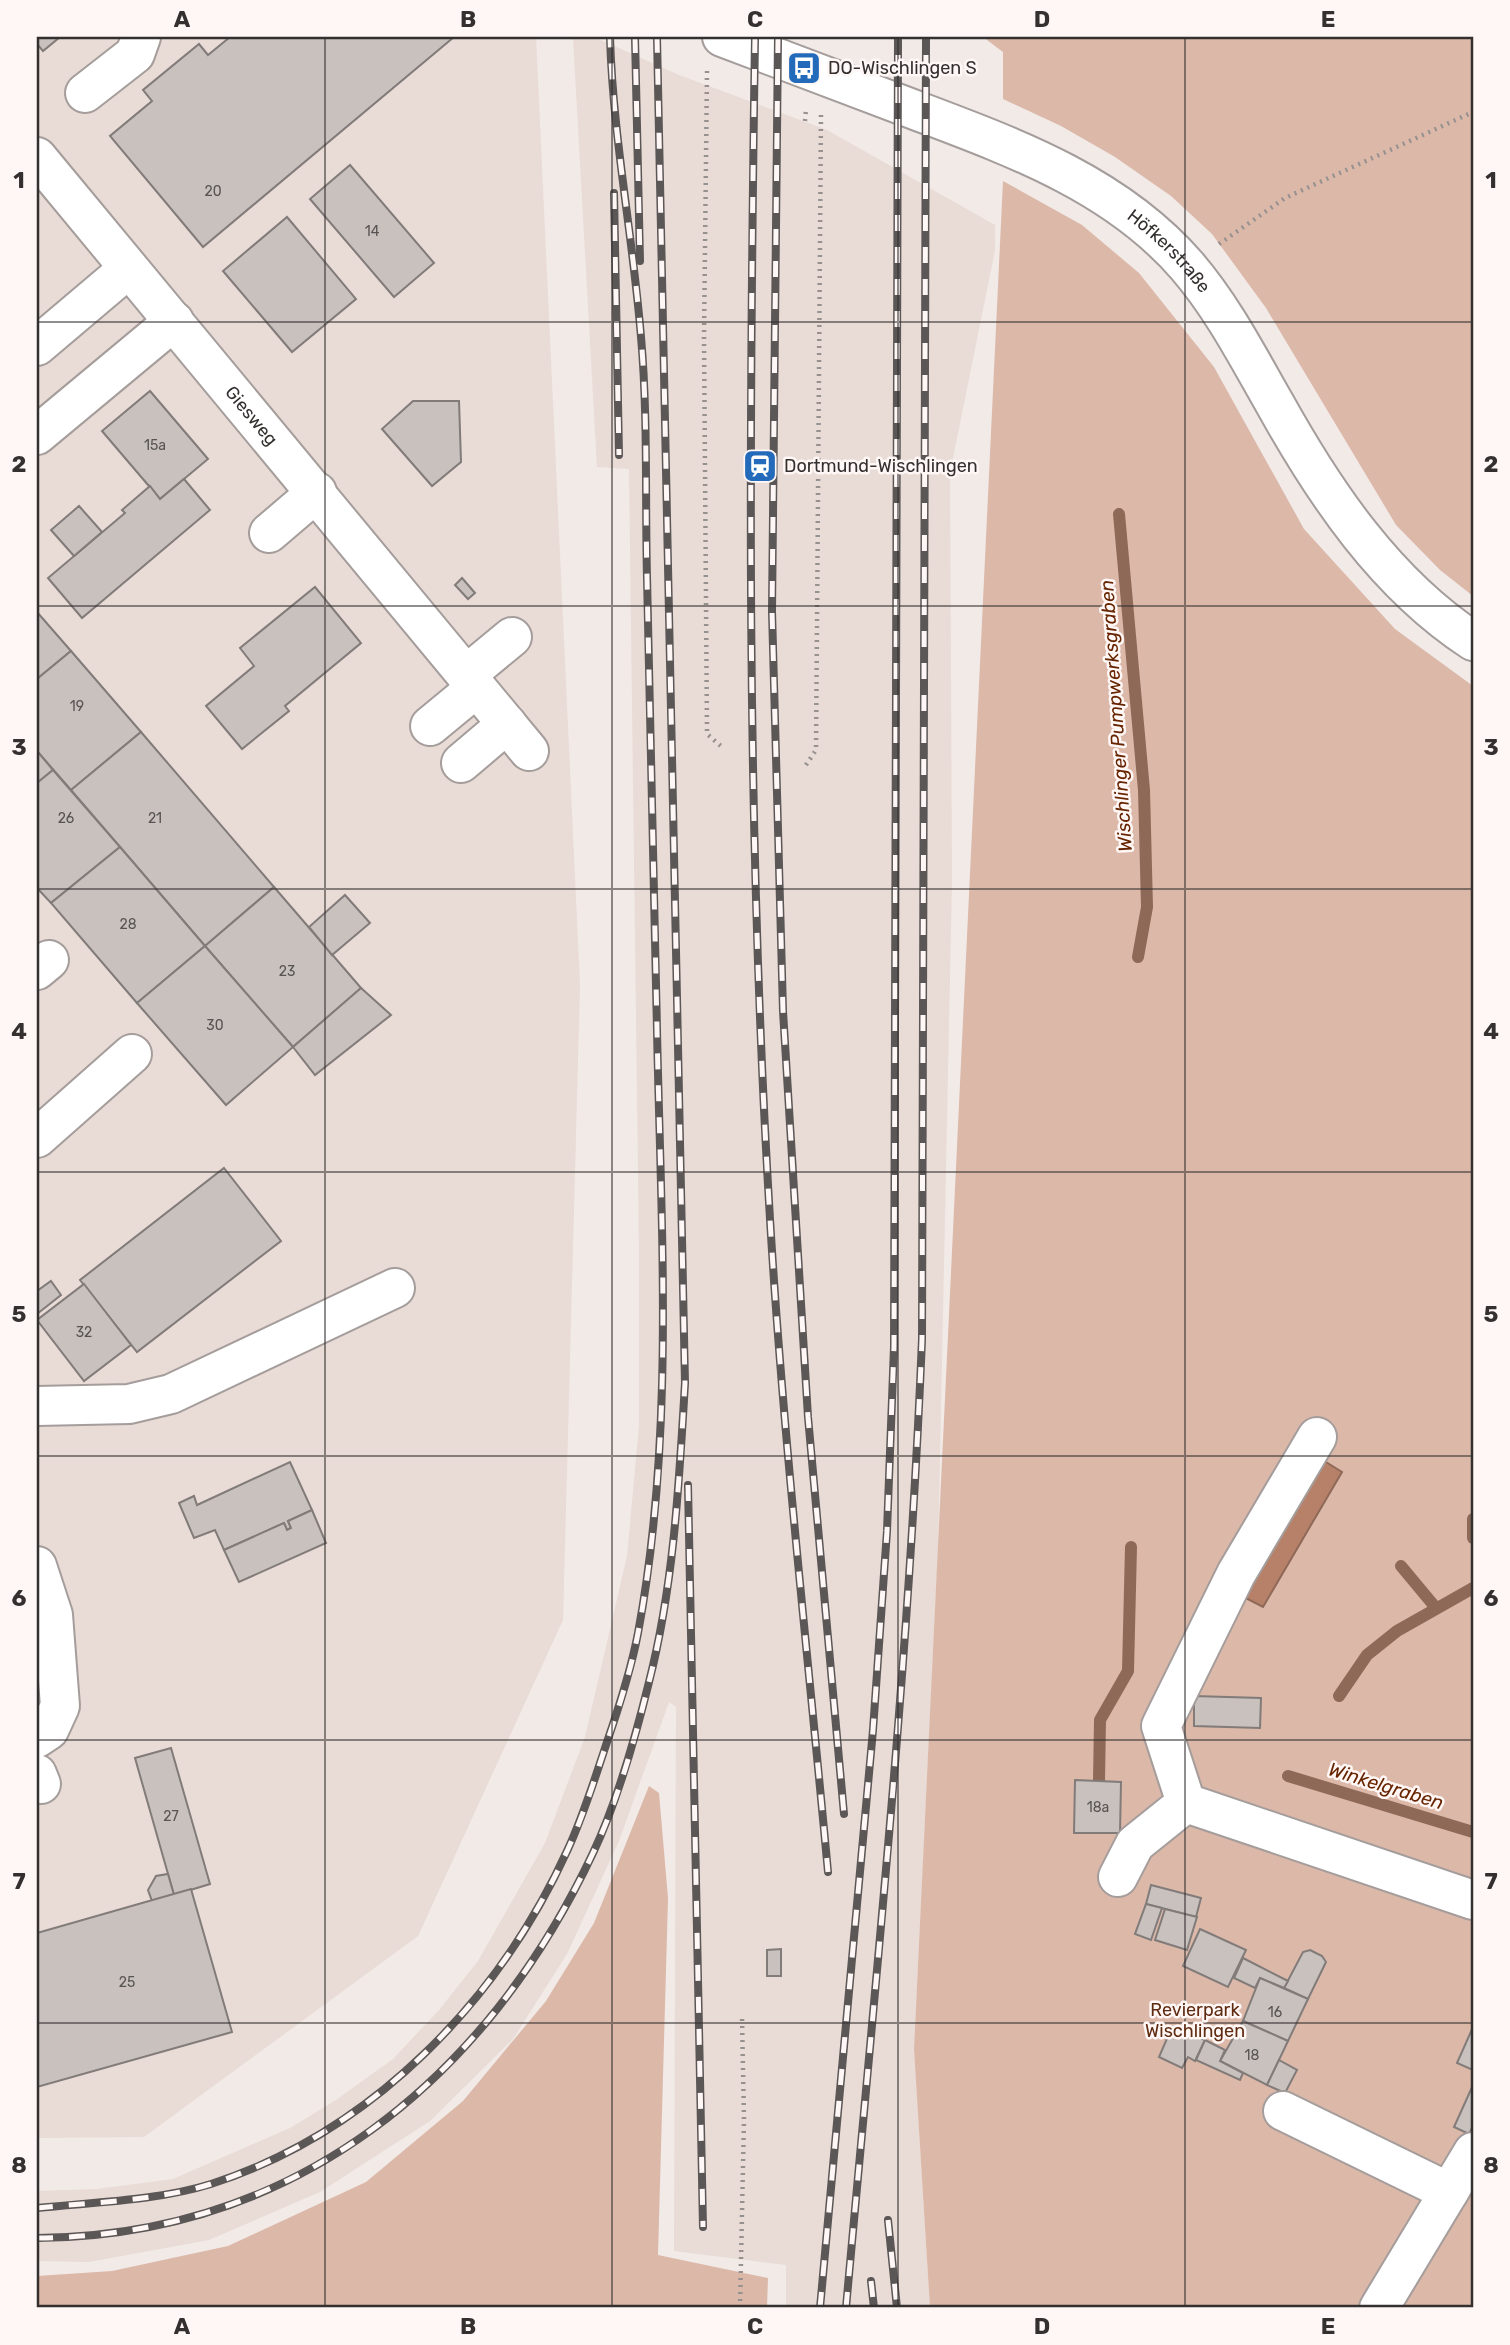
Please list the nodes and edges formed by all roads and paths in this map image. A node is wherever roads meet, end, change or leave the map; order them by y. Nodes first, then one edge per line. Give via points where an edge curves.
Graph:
1 (141, 37) edge
2 (714, 53) edge
3 (85, 93) dead end
4 (821, 100) dead end
5 (1473, 112) edge
6 (37, 157) edge
7 (1186, 266) junction
8 (128, 269) junction
9 (174, 321) junction
10 (37, 346) edge
11 (37, 435) edge
12 (317, 492) junction
13 (269, 533) dead end
14 (512, 637) dead end
15 (1473, 641) edge
16 (471, 681) junction
17 (430, 726) dead end
18 (722, 747) dead end
19 (461, 763) dead end
20 (806, 765) dead end
21 (132, 1054) dead end
22 (37, 1138) edge
23 (395, 1288) dead end
24 (37, 1406) edge
25 (1318, 1437) dead end
26 (37, 1566) edge
27 (37, 1738) edge
28 (1186, 1803) junction
29 (1118, 1877) dead end
30 (1473, 1900) edge
31 (742, 2018) dead end
32 (1283, 2111) dead end
33 (1473, 2152) edge
34 (1450, 2192) junction
35 (740, 2308) edge
36 (1379, 2308) edge

1 - 3 street via 135,54
2 - 7 street, Höfkerstraße via 1005,144 1078,179 1115,203
2 - 18 path via 704,430 707,734
4 - 20 path via 816,750
5 - 7 path via 1285,198
6 - 8 street, Giesweg
7 - 15 street, Höfkerstraße via 1232,327 1276,407 1365,543 1421,601
8 - 9 street, Giesweg
8 - 10 street
9 - 11 street
9 - 12 street, Giesweg
12 - 13 street
12 - 16 street, Giesweg
14 - 16 street
16 - 17 street
16 - 19 street, Giesweg via 518,738
21 - 22 street
23 - 24 street via 171,1394 129,1404
25 - 28 street via 1236,1574 1161,1726
26 - 27 street via 53,1615 60,1706 49,1730
28 - 29 street via 1135,1844
28 - 30 street
31 - 35 path
32 - 34 street
33 - 34 street
34 - 36 street

